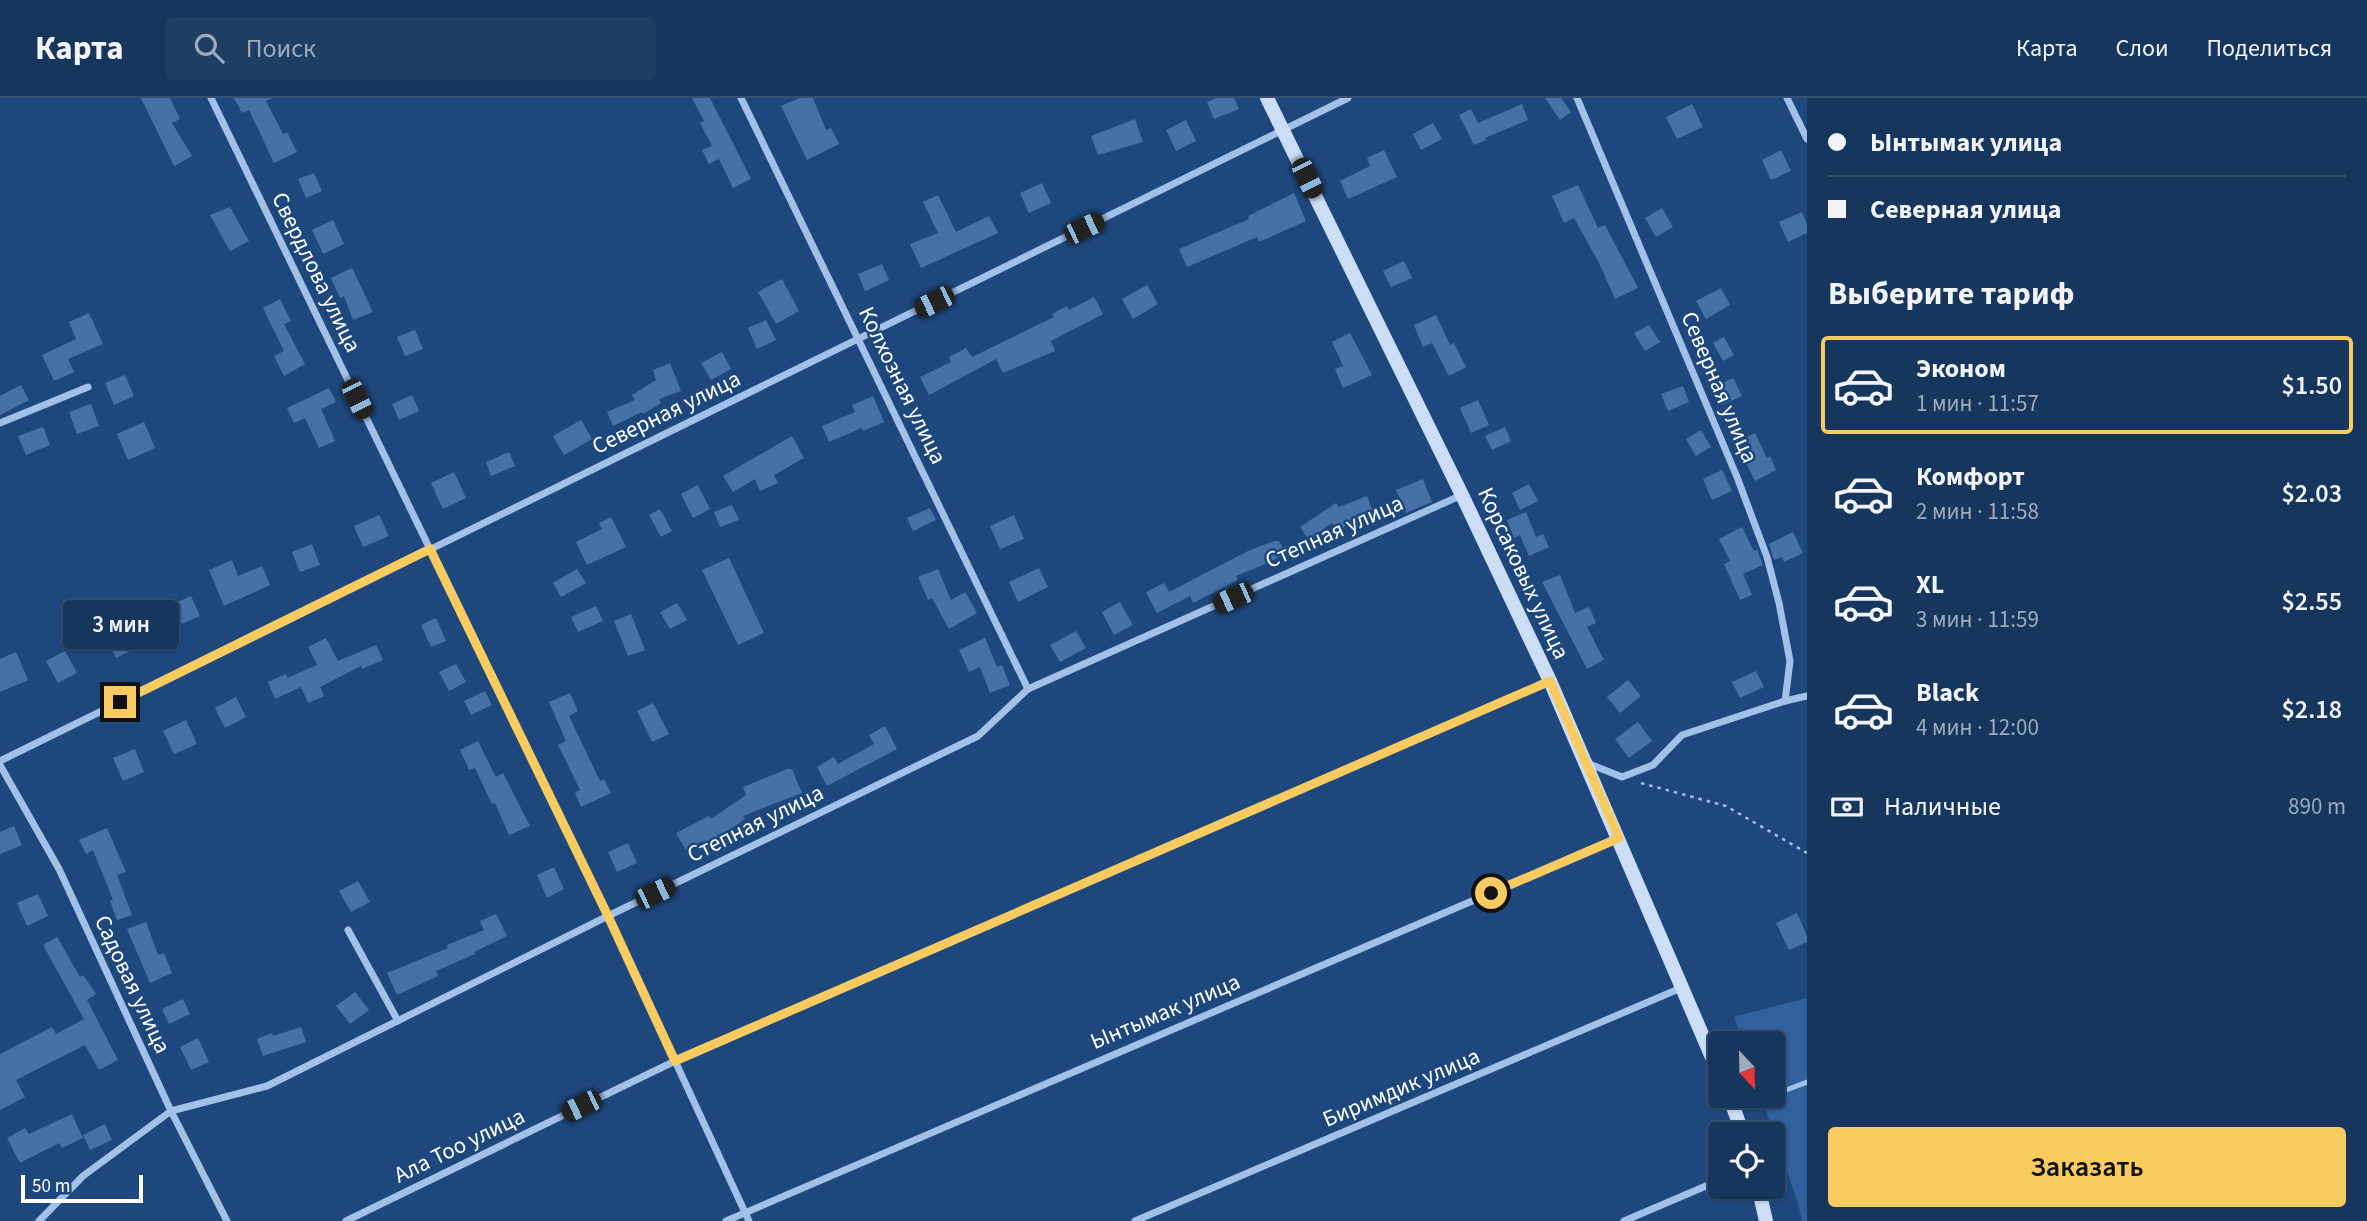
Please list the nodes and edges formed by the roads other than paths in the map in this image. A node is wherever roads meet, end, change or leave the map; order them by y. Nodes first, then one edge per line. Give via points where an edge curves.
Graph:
1 (211, 98) edge
2 (741, 98) edge
3 (1267, 98) edge
4 (1348, 98) edge
5 (1577, 98) edge
6 (1787, 98) edge
7 (1283, 130) junction
8 (1807, 139) edge
9 (859, 338) junction
10 (88, 387) dead end
11 (0, 423) edge
12 (1462, 495) junction
13 (430, 549) junction
14 (1550, 681) junction
15 (1028, 689) junction
16 (1807, 696) edge
17 (1786, 701) junction
18 (0, 763) edge
19 (1587, 763) junction
20 (1619, 838) junction
21 (608, 916) junction
22 (348, 930) dead end
23 (1682, 988) junction
24 (398, 1021) junction
25 (1708, 1048) edge
26 (675, 1061) junction
27 (1807, 1082) edge
28 (1785, 1090) edge
29 (1740, 1108) edge
30 (1735, 1110) joint
31 (171, 1111) junction
32 (1738, 1122) edge
33 (1708, 1185) edge
34 (1761, 1199) edge
35 (745, 1212) junction
36 (39, 1221) edge
37 (227, 1221) edge
38 (346, 1221) edge
39 (726, 1221) edge
40 (749, 1221) edge
41 (1135, 1221) edge
42 (1624, 1221) edge
43 (1766, 1221) edge

1 - 13 street, Свердлова улица
2 - 9 street, Колхозная улица
3 - 7 street, Корсаковых улица
4 - 7 street, Северная улица
5 - 17 street, Северная улица via 1767,557 1790,661
6 - 8 street
7 - 9 street, Северная улица
7 - 12 street, Корсаковых улица
9 - 13 street, Северная улица
9 - 15 street, Колхозная улица
10 - 11 street
12 - 14 street, Корсаковых улица
12 - 15 street, Степная улица
13 - 18 street, Северная улица
13 - 21 street, Свердлова улица
14 - 19 street, Корсаковых улица
14 - 26 street, Ала Тоо улица
15 - 21 street, Степная улица via 978,736
16 - 17 street
17 - 19 street via 1682,735 1653,765 1622,778
18 - 31 street, Садовая улица via 59,869
19 - 20 street, Корсаковых улица
20 - 23 street, Корсаковых улица
20 - 35 street, Ынтымак улица
21 - 24 street, Степная улица
21 - 26 street, Свердлова улица
22 - 24 street
23 - 25 street, Корсаковых улица
23 - 41 street, Биримдик улица
24 - 31 street, Степная улица via 267,1086
26 - 35 street, Свердлова улица
26 - 38 street, Ала Тоо улица
27 - 28 lane
29 - 30 lane
30 - 32 street
31 - 36 street, Степная улица via 83,1176
31 - 37 street, Садовая улица
33 - 42 street
34 - 43 street
35 - 39 street, Ынтымак улица
35 - 40 street, Свердлова улица

